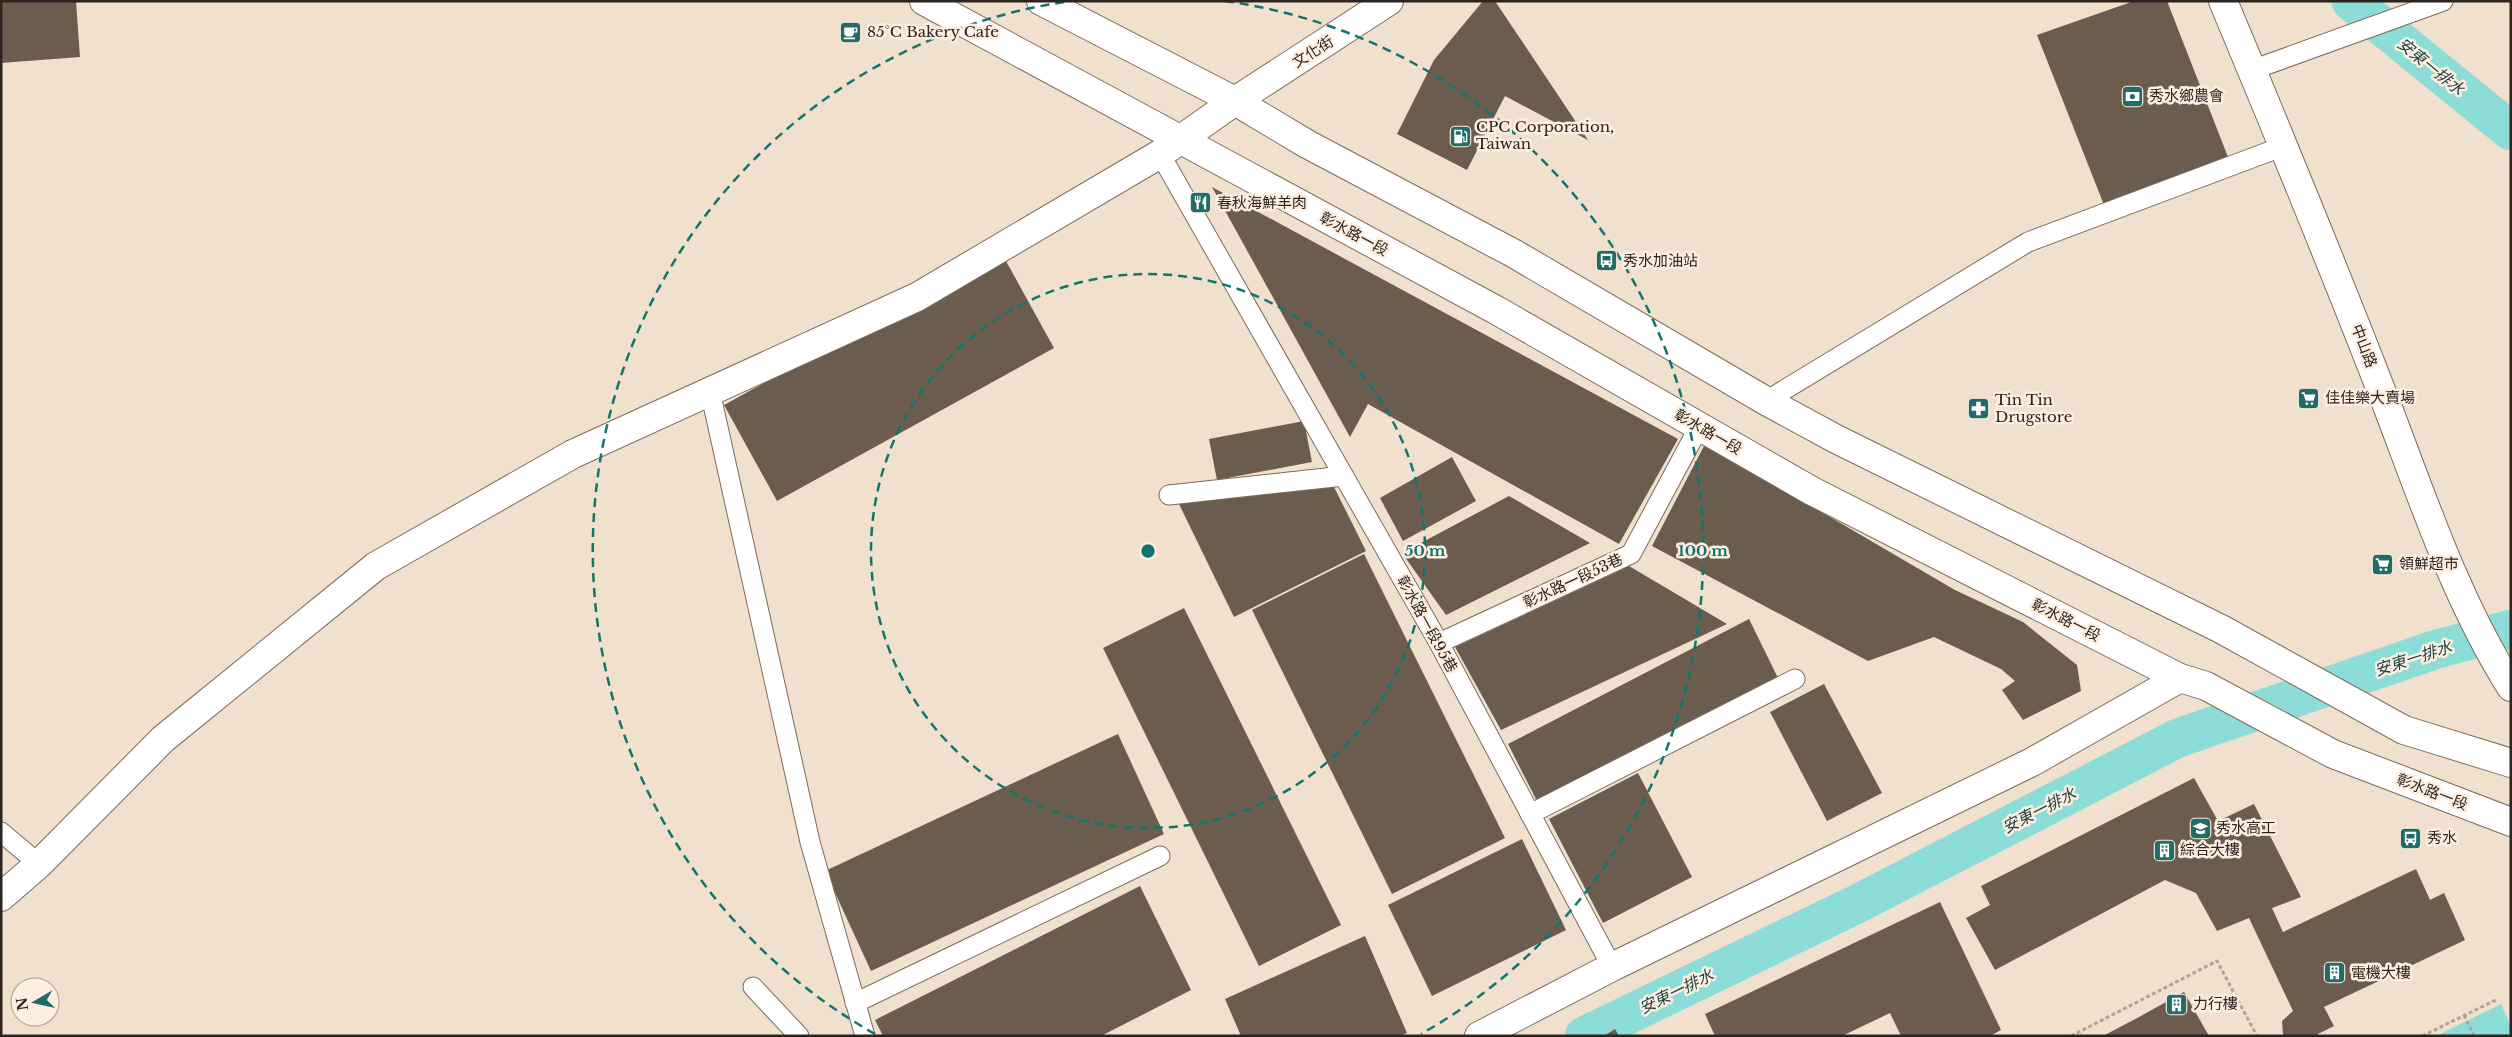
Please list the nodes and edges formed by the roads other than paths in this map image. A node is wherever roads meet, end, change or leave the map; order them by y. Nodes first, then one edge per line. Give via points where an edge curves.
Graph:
1 (924, 1) edge
2 (1041, 1) edge
3 (1389, 1) edge
4 (2223, 1) edge
5 (2443, 1) edge
6 (2252, 70) junction
7 (1235, 101) junction
8 (2284, 146) junction
9 (1169, 147) junction
10 (710, 391) junction
11 (1766, 400) junction
12 (1699, 426) junction
13 (1344, 476) junction
14 (1169, 495) dead end
15 (1439, 643) junction
16 (2180, 678) junction
17 (1795, 679) dead end
18 (2511, 687) edge
19 (2511, 763) edge
20 (1530, 814) junction
21 (2511, 822) edge
22 (1, 832) edge
23 (1160, 856) dead end
24 (39, 864) junction
25 (1, 897) edge
26 (1612, 967) junction
27 (753, 987) dead end
28 (855, 1003) junction
29 (799, 1036) edge
30 (865, 1036) edge
31 (1479, 1036) edge

1 - 9 main road, 彰水路一段
2 - 7 main road
3 - 7 main road, 文化街
4 - 6 main road, 中山路
5 - 6 lane
6 - 8 main road, 中山路
7 - 9 main road, 文化街
7 - 11 main road via 1308,144 1513,253
8 - 11 lane via 2028,242
8 - 18 main road, 中山路 via 2448,563 2486,648
9 - 10 main road, 文化街 via 917,297
9 - 12 main road, 彰水路一段 via 1496,310
9 - 13 lane, 彰水路一段95巷
10 - 24 main road, 文化街 via 573,454 376,566 163,739
10 - 28 lane via 810,842
11 - 19 main road via 1836,439 2222,629 2404,730
12 - 15 lane, 彰水路一段53巷 via 1631,554
12 - 16 main road, 彰水路一段 via 1812,491
13 - 14 lane
13 - 15 lane, 彰水路一段95巷
15 - 20 lane, 彰水路一段95巷
16 - 21 main road, 彰水路一段 via 2206,686 2333,754
16 - 26 main road via 2032,762
17 - 20 lane
20 - 26 lane, 彰水路一段95巷
22 - 24 lane
23 - 28 lane
24 - 25 main road, 文化街
26 - 31 main road
27 - 29 lane
28 - 30 lane

